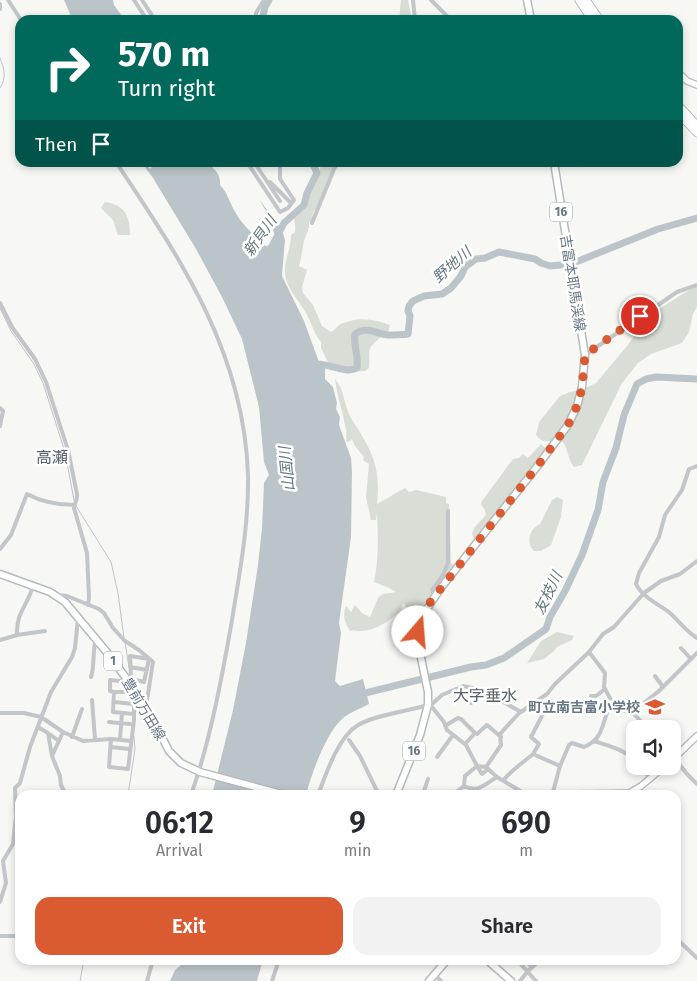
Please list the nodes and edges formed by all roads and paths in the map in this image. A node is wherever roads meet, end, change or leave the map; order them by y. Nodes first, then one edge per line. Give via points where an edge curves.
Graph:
1 (8, 0) edge
2 (134, 0) edge
3 (142, 0) edge
4 (264, 0) edge
5 (413, 0) edge
6 (431, 0) edge
7 (527, 0) edge
8 (579, 0) edge
9 (586, 0) edge
10 (0, 4) edge
11 (0, 9) edge
12 (18, 15) edge
13 (144, 15) edge
14 (152, 15) edge
15 (256, 15) edge
16 (414, 15) edge
17 (446, 15) edge
18 (530, 15) edge
19 (589, 15) edge
20 (596, 15) edge
21 (683, 77) edge
22 (697, 85) edge
23 (683, 110) edge
24 (683, 118) edge
25 (697, 125) edge
26 (697, 133) edge
27 (119, 167) edge
28 (250, 167) edge
29 (258, 167) edge
30 (280, 167) edge
31 (335, 167) edge
32 (555, 167) edge
33 (266, 179) junction
34 (280, 201) dead end
35 (290, 203) junction
36 (312, 223) dead end
37 (697, 285) edge
38 (0, 303) edge
39 (585, 355) junction
40 (0, 408) edge
41 (0, 426) edge
42 (697, 466) edge
43 (74, 505) junction
44 (448, 511) dead end
45 (0, 549) edge
46 (697, 561) edge
47 (0, 574) edge
48 (33, 586) junction
49 (644, 593) junction
50 (57, 595) junction
51 (435, 596) junction
52 (88, 605) junction
53 (78, 616) junction
54 (44, 631) dead end
55 (18, 635) junction
56 (697, 638) edge
57 (0, 640) edge
58 (96, 640) junction
59 (681, 648) dead end
60 (589, 652) junction
61 (697, 653) edge
62 (149, 659) junction
63 (691, 659) junction
64 (130, 667) junction
65 (147, 670) junction
66 (655, 676) dead end
67 (91, 678) dead end
68 (136, 680) junction
69 (131, 684) junction
70 (663, 687) junction
71 (605, 689) junction
72 (114, 692) junction
73 (486, 693) junction
74 (591, 696) dead end
75 (92, 700) dead end
76 (114, 702) junction
77 (612, 702) junction
78 (471, 703) dead end
79 (134, 704) junction
80 (428, 705) junction
81 (532, 706) junction
82 (146, 707) junction
83 (82, 709) dead end
84 (520, 712) junction
85 (0, 713) edge
86 (122, 713) junction
87 (631, 713) junction
88 (134, 714) junction
89 (41, 717) junction
90 (640, 720) edge
91 (109, 722) dead end
92 (121, 723) junction
93 (130, 724) dead end
94 (445, 726) junction
95 (38, 727) junction
96 (63, 732) junction
97 (48, 734) junction
98 (475, 734) junction
99 (453, 735) junction
100 (72, 736) junction
101 (697, 736) edge
102 (501, 737) junction
103 (95, 739) junction
104 (111, 739) junction
105 (120, 740) junction
106 (349, 740) dead end
107 (59, 741) junction
108 (132, 741) junction
109 (594, 741) junction
110 (465, 744) junction
111 (110, 747) junction
112 (130, 749) junction
113 (681, 751) edge
114 (626, 753) edge
115 (533, 754) junction
116 (52, 756) junction
117 (437, 757) dead end
118 (477, 766) junction
119 (560, 766) junction
120 (681, 767) edge
121 (487, 768) junction
122 (201, 772) junction
123 (648, 775) edge
124 (654, 775) edge
125 (496, 776) junction
126 (650, 778) junction
127 (428, 779) dead end
128 (504, 780) junction
129 (697, 784) edge
130 (464, 786) junction
131 (15, 790) edge
132 (63, 790) edge
133 (193, 790) edge
134 (267, 790) edge
135 (320, 790) edge
136 (377, 790) edge
137 (398, 790) edge
138 (426, 790) edge
139 (459, 790) edge
140 (469, 790) edge
141 (476, 790) edge
142 (520, 790) edge
143 (554, 790) edge
144 (637, 790) edge
145 (15, 825) edge
146 (0, 902) edge
147 (0, 936) edge
148 (15, 936) edge
149 (681, 943) edge
150 (697, 958) edge
151 (152, 965) edge
152 (277, 965) edge
153 (442, 965) edge
154 (493, 965) edge
155 (522, 965) edge
156 (534, 965) edge
157 (532, 967) joint
158 (528, 971) junction
159 (434, 974) junction
160 (147, 981) edge
161 (272, 981) edge
162 (428, 981) edge
163 (441, 981) edge
164 (511, 981) edge
165 (520, 981) edge
166 (536, 981) edge

1 - 12 street
2 - 13 street
3 - 14 street
4 - 15 street
5 - 16 street
6 - 17 street
7 - 18 main road
8 - 19 highway
9 - 20 highway
10 - 11 street
21 - 22 main road
23 - 25 highway
24 - 26 highway
27 - 122 street via 186,272 210,317 234,381 244,428 248,476 242,562
28 - 35 street via 280,212
29 - 33 street
30 - 35 street via 280,179 294,200
31 - 36 street
32 - 39 main road, 吉富本耶馬渓線 / 16
33 - 34 street
33 - 35 street
37 - 39 street via 677,292
38 - 43 street via 46,382 68,450 78,499
39 - 51 main road, 吉富本耶馬渓線 / 16 via 582,388 568,425
40 - 41 street via 4,411
42 - 49 street via 689,469 682,490 665,515 660,537 636,579 638,588
43 - 45 street via 38,500 27,494 11,535
43 - 52 street via 87,554
44 - 51 street via 448,564 432,590
46 - 49 street
47 - 48 main road, 豊前万田線 / 1
48 - 50 main road, 豊前万田線 / 1
48 - 55 street via 19,615
49 - 56 street
49 - 60 street
50 - 52 street
50 - 53 main road, 豊前万田線 / 1
51 - 80 main road, 吉富本耶馬渓線 / 16 via 424,611 418,638
52 - 62 street via 104,613 125,641
53 - 58 main road, 豊前万田線 / 1
53 - 89 street via 72,657
54 - 55 street
55 - 57 street
58 - 67 street
58 - 69 main road, 豊前万田線 / 1
59 - 63 street
60 - 71 street via 605,673
60 - 81 street
61 - 63 street
62 - 64 street via 130,656
62 - 65 street
62 - 82 street via 153,662
63 - 70 street
64 - 65 street
64 - 69 street
65 - 68 street via 144,682
66 - 70 street
68 - 69 street
68 - 69 street via 135,685
69 - 72 street
69 - 72 street via 110,680 110,691
69 - 79 street
69 - 82 main road, 豊前万田線 / 1
70 - 87 street
71 - 74 street
71 - 77 street
72 - 76 street
73 - 78 street
73 - 80 street via 462,686
73 - 84 street
75 - 103 street
76 - 79 street
76 - 86 street via 113,712
77 - 87 street via 620,710
77 - 109 street
79 - 88 street
80 - 94 street
80 - 135 street via 368,720 350,731
80 - 137 main road, 吉富本耶馬渓線 / 16 via 420,735
81 - 84 street
81 - 115 street via 543,714 532,737 539,744
82 - 122 main road, 豊前万田線 / 1 via 173,757
83 - 100 street
84 - 102 street via 500,734
85 - 89 street
86 - 88 street
86 - 92 street
87 - 90 street
88 - 108 street
89 - 95 street
89 - 96 street
91 - 92 street
92 - 93 street
92 - 105 street
94 - 98 street via 458,718
94 - 99 street
95 - 97 street
95 - 131 street
96 - 100 street
96 - 107 street
97 - 107 street
97 - 116 street
98 - 102 street via 487,725
98 - 110 street
99 - 110 street
99 - 117 street
100 - 103 street via 83,741
101 - 113 main road
102 - 121 street via 501,745
103 - 104 street
104 - 105 street
104 - 111 street
105 - 108 street
106 - 136 street
107 - 116 street
108 - 112 street
109 - 114 street
109 - 119 street via 584,747 569,745
110 - 118 street
111 - 112 street
111 - 112 street via 110,767 128,769
115 - 119 street
115 - 128 street
116 - 132 street
118 - 121 street
118 - 121 street via 482,774
118 - 130 street via 464,776
119 - 143 street
120 - 129 street
121 - 125 street
122 - 133 street
122 - 134 main road, 豊前万田線 / 1
123 - 126 street
124 - 126 main road
125 - 128 street
125 - 141 street
126 - 144 main road
127 - 138 street
128 - 142 street
130 - 139 street
130 - 140 street
145 - 146 street via 13,844 3,861 6,883
147 - 148 street
149 - 150 street
151 - 160 street
152 - 161 street
153 - 159 main road
154 - 164 main road
155 - 158 street
156 - 157 street
157 - 158 street
158 - 165 street
158 - 166 street
159 - 162 main road
159 - 163 street

